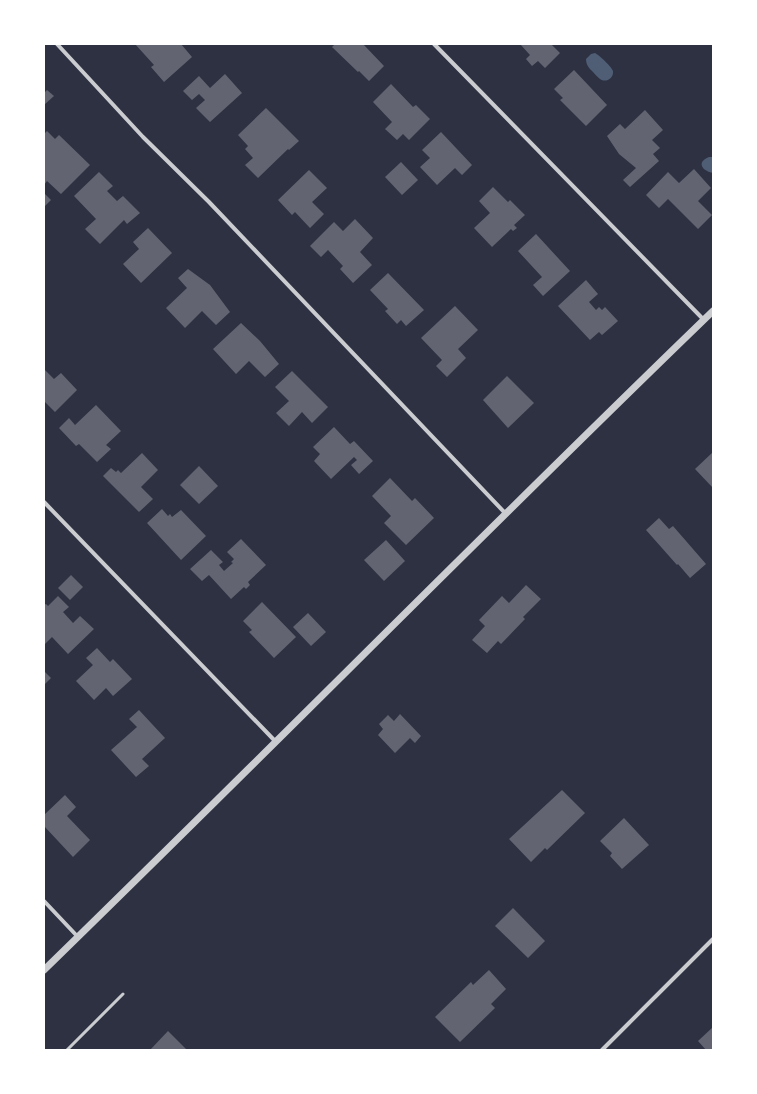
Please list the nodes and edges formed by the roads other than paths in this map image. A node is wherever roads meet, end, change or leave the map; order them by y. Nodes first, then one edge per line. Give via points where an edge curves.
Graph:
1 (57, 44) edge
2 (434, 44) edge
3 (713, 311) edge
4 (704, 320) junction
5 (44, 502) edge
6 (506, 514) junction
7 (277, 742) junction
8 (44, 901) edge
9 (78, 937) junction
10 (713, 939) edge
11 (44, 970) edge
12 (123, 994) dead end
13 (67, 1050) edge
14 (602, 1050) edge

1 - 6 street
2 - 4 street
3 - 4 street
4 - 6 street
5 - 7 street
6 - 7 street
7 - 9 street
8 - 9 street
9 - 11 street
10 - 14 street
12 - 13 lane

